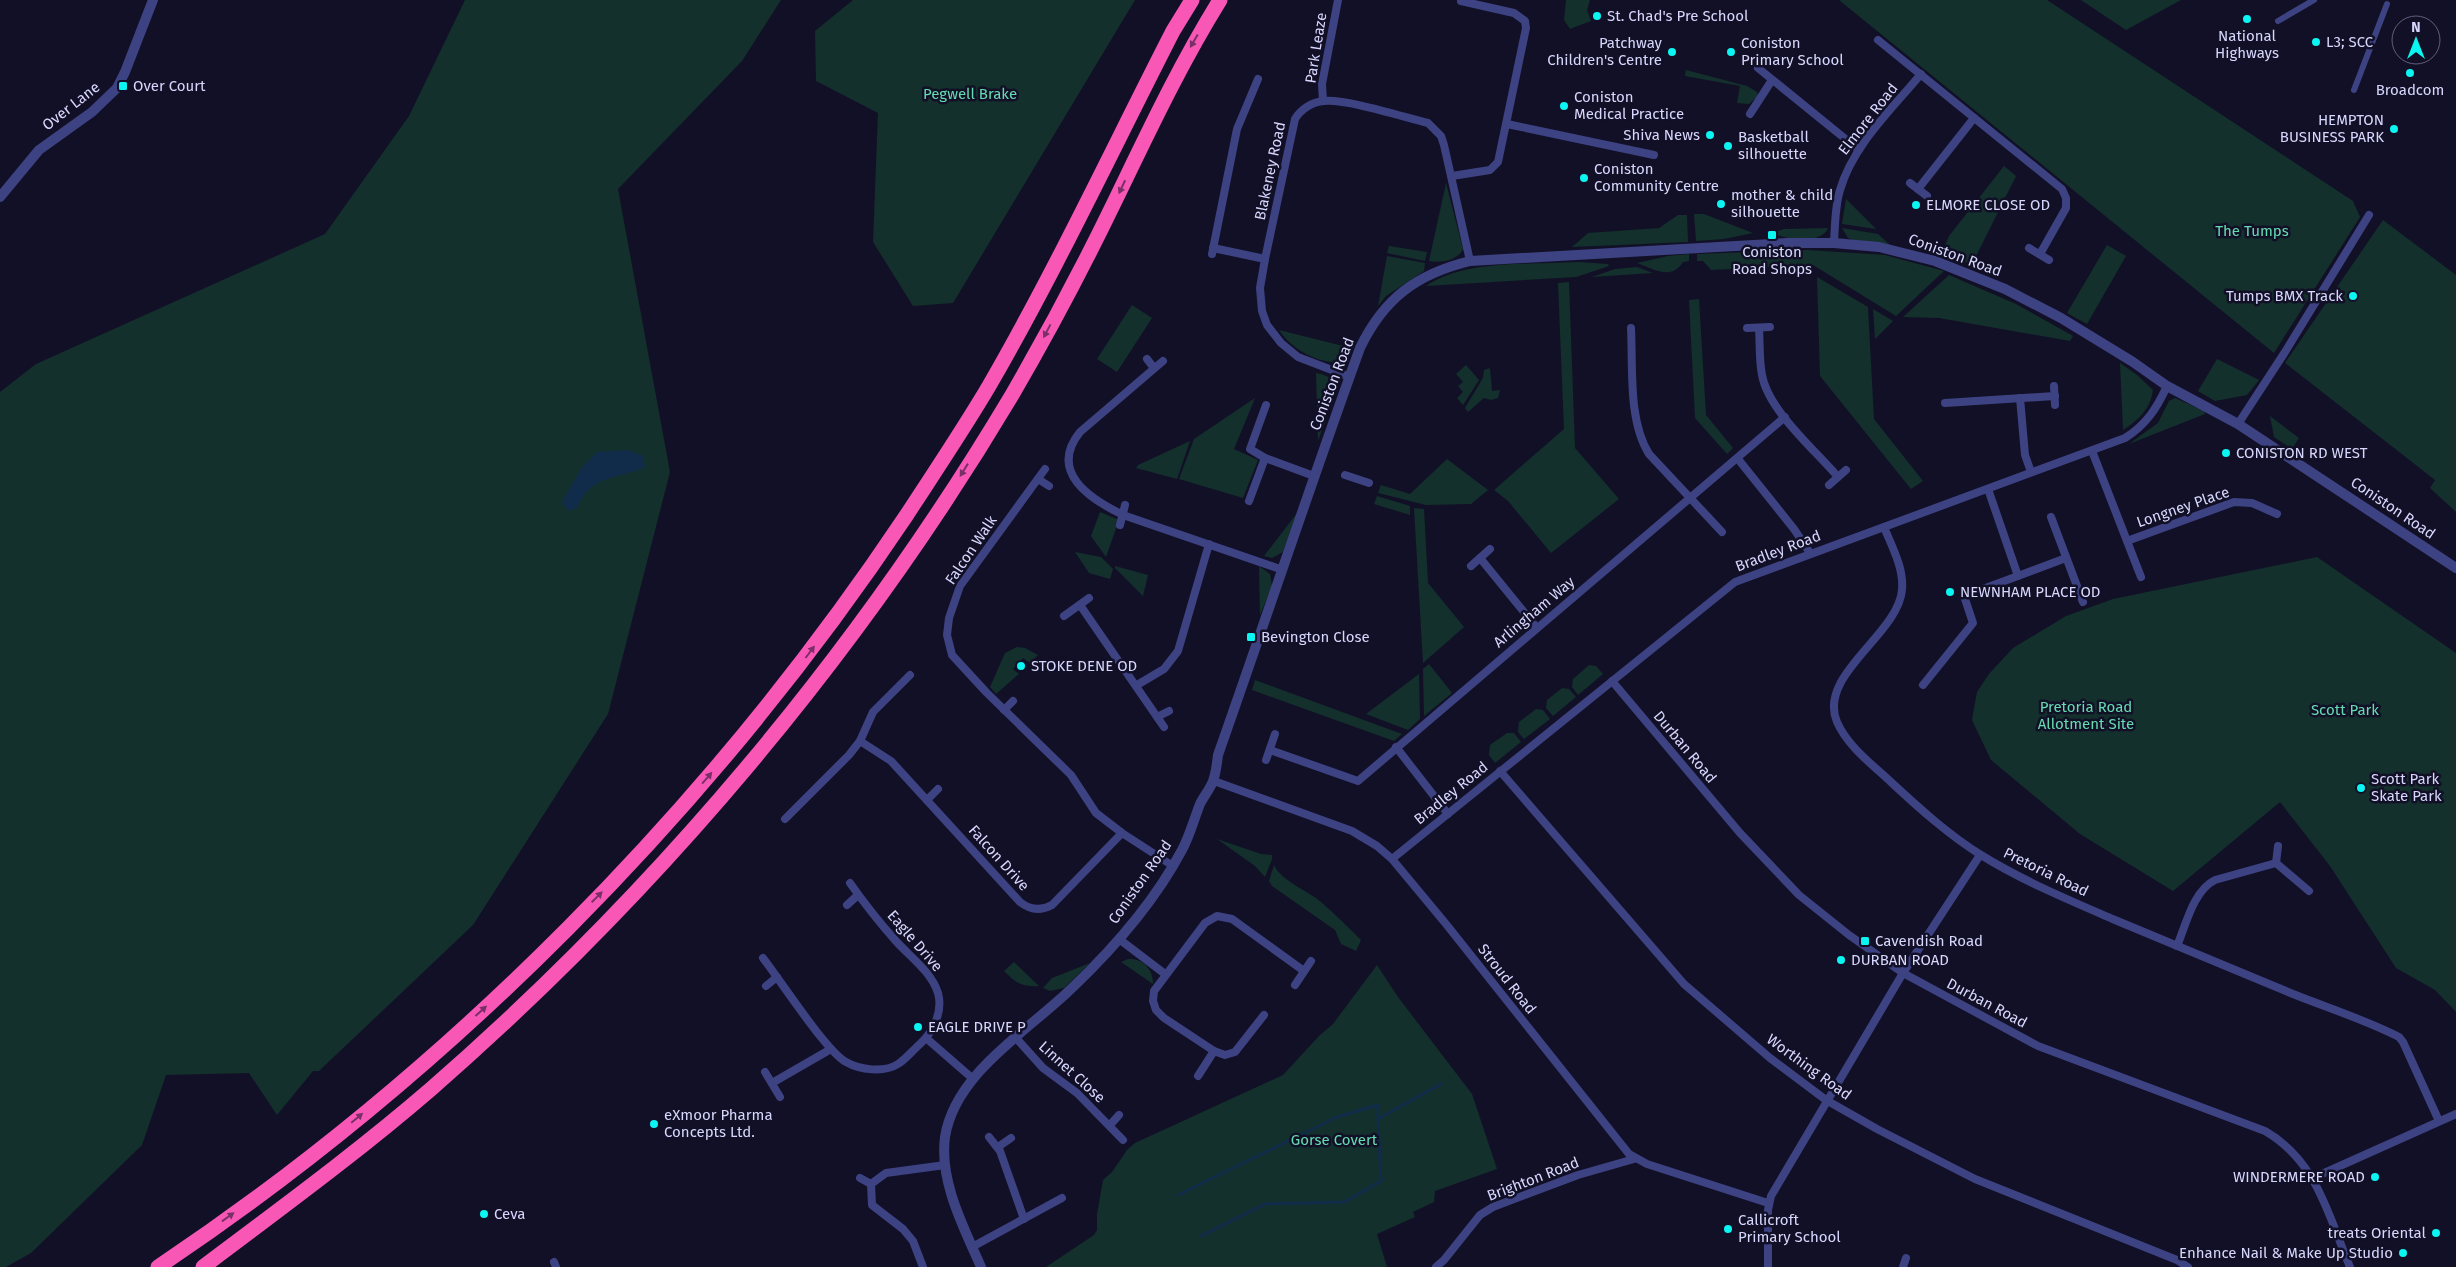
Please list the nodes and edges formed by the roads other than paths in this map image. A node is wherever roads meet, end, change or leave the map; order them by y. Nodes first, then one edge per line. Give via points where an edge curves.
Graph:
1 (153, 0) edge
2 (1192, 0) edge
3 (1220, 0) edge
4 (1338, 0) edge
5 (2314, 0) edge
6 (1461, 1) dead end
7 (2387, 4) dead end
8 (2278, 22) dead end
9 (1878, 40) dead end
10 (1758, 68) dead end
11 (1921, 74) junction
12 (1258, 79) dead end
13 (1772, 80) junction
14 (1246, 84) dead end
15 (1254, 87) junction
16 (2354, 90) dead end
17 (1323, 101) junction
18 (1750, 114) dead end
19 (1974, 118) junction
20 (1507, 124) junction
21 (1859, 150) junction
22 (1654, 154) dead end
23 (1452, 176) junction
24 (1910, 183) dead end
25 (1918, 189) junction
26 (1927, 196) dead end
27 (0, 197) edge
28 (2369, 215) dead end
29 (1834, 243) junction
30 (2029, 248) dead end
31 (2040, 254) junction
32 (1265, 260) junction
33 (2049, 260) dead end
34 (1470, 261) junction
35 (1770, 327) dead end
36 (1631, 328) dead end
37 (1748, 328) dead end
38 (1759, 328) junction
39 (1147, 359) dead end
40 (1163, 361) dead end
41 (1154, 368) junction
42 (1350, 377) junction
43 (2054, 386) dead end
44 (2167, 386) junction
45 (2055, 396) junction
46 (2020, 398) junction
47 (1945, 403) dead end
48 (1266, 405) dead end
49 (2055, 405) dead end
50 (1785, 417) junction
51 (2238, 424) junction
52 (2092, 451) junction
53 (1265, 458) junction
54 (1738, 459) junction
55 (1045, 469) dead end
56 (1846, 470) dead end
57 (2031, 472) junction
58 (1346, 474) dead end
59 (1314, 476) junction
60 (1838, 477) junction
61 (1038, 478) junction
62 (1369, 483) dead end
63 (1829, 485) dead end
64 (1049, 486) dead end
65 (1988, 489) junction
66 (1690, 498) junction
67 (1249, 502) dead end
68 (1125, 505) dead end
69 (2277, 514) dead end
70 (1123, 515) junction
71 (2051, 517) dead end
72 (1120, 525) dead end
73 (1884, 527) junction
74 (1722, 532) dead end
75 (2127, 541) junction
76 (1209, 544) junction
77 (1490, 549) dead end
78 (1810, 553) junction
79 (1480, 558) junction
80 (2066, 558) junction
81 (1471, 566) dead end
82 (2456, 568) edge
83 (1283, 570) junction
84 (2018, 576) junction
85 (2141, 577) dead end
86 (1089, 598) dead end
87 (2083, 602) dead end
88 (1080, 605) junction
89 (1064, 616) dead end
90 (1537, 628) junction
91 (910, 675) dead end
92 (1612, 681) junction
93 (1137, 685) junction
94 (1923, 685) dead end
95 (1013, 701) dead end
96 (1004, 710) junction
97 (1169, 710) dead end
98 (1158, 717) junction
99 (1164, 727) dead end
100 (1275, 734) dead end
101 (860, 741) junction
102 (1396, 747) junction
103 (1270, 750) junction
104 (1266, 760) dead end
105 (1500, 771) junction
106 (1214, 781) junction
107 (938, 789) dead end
108 (927, 800) junction
109 (794, 811) junction
110 (1448, 814) junction
111 (800, 818) dead end
112 (785, 819) dead end
113 (1122, 833) junction
114 (2278, 846) dead end
115 (1980, 855) junction
116 (1392, 859) junction
117 (2276, 862) junction
118 (1173, 866) junction
119 (850, 883) dead end
120 (2309, 891) dead end
121 (858, 895) junction
122 (847, 905) dead end
123 (1119, 939) junction
124 (2177, 946) junction
125 (763, 958) dead end
126 (1310, 962) dead end
127 (1304, 971) junction
128 (1903, 973) junction
129 (1165, 974) junction
130 (777, 977) junction
131 (1295, 985) dead end
132 (766, 986) dead end
133 (1264, 1015) dead end
134 (926, 1038) junction
135 (1016, 1038) junction
136 (832, 1049) junction
137 (1214, 1051) junction
138 (766, 1072) dead end
139 (1198, 1076) dead end
140 (972, 1078) junction
141 (772, 1083) junction
142 (780, 1097) dead end
143 (1826, 1100) junction
144 (1119, 1114) dead end
145 (2456, 1114) edge
146 (2439, 1121) junction
147 (1110, 1125) junction
148 (990, 1137) dead end
149 (1011, 1138) dead end
150 (1123, 1140) dead end
151 (998, 1147) junction
152 (1634, 1159) junction
153 (945, 1165) junction
154 (860, 1178) dead end
155 (2312, 1178) junction
156 (871, 1184) junction
157 (1062, 1198) dead end
158 (1768, 1203) junction
159 (1024, 1219) junction
160 (189, 1246) junction
161 (972, 1247) junction
162 (1906, 1258) dead end
163 (144, 1267) edge
164 (158, 1267) edge
165 (203, 1267) edge
166 (923, 1267) edge
167 (981, 1267) edge
168 (1436, 1267) edge
169 (1768, 1267) edge
170 (1903, 1267) edge
171 (2188, 1267) edge
172 (2350, 1267) edge

1 - 27 street, Over Lane via 117,88 92,112 39,150
160 -> 2 highway via 343,1130 491,1002 615,880 706,780 789,679 856,591 988,388 1056,264 1172,31
3 -> 165 highway via 1193,43 1099,232 1013,393 876,604 808,693 725,794 632,897 509,1019 421,1098
4 - 17 street, Park Leaze via 1322,84
5 - 8 street
6 - 20 street via 1514,13 1525,21
7 - 16 street
9 - 11 street
10 - 13 street
11 - 19 street
11 - 21 street, Elmore Road
12 - 15 street
13 - 18 street
13 - 21 street
14 - 15 street
15 - 32 street via 1237,129 1212,251
17 - 23 street via 1383,111 1428,123 1441,136
17 - 32 street, Blakeney Road via 1308,106 1295,119
19 - 25 street
19 - 31 street via 2062,190 2066,198 2066,208
20 - 22 street
20 - 23 street via 1495,167
21 - 29 street, Elmore Road via 1840,190
23 - 34 street
24 - 25 street
25 - 26 street
28 - 51 street
29 - 34 street, Coniston Road
29 - 44 street, Coniston Road via 1897,250 1970,273 2061,318
30 - 31 street
31 - 33 street
32 - 42 street, Blakeney Road via 1260,300 1272,332 1298,357
34 - 42 street, Coniston Road via 1442,268 1397,295 1368,332
35 - 38 street
36 - 66 street via 1638,432 1650,454
37 - 38 street
38 - 50 street via 1762,375 1769,394
39 - 41 street
40 - 41 street
41 - 70 street via 1080,432 1069,453 1074,479 1082,489
42 - 59 street, Coniston Road
43 - 45 street
44 - 51 street, Coniston Road
44 - 52 street, Bradley Road via 2157,406 2134,432
45 - 46 street
45 - 49 street
46 - 47 street
46 - 57 street
48 - 53 street via 1250,448
50 - 54 street, Arlingham Way
50 - 60 street
51 - 82 street, Coniston Road
52 - 57 street, Bradley Road
52 - 75 street, Longney Place
53 - 59 street
53 - 67 street
54 - 66 street, Arlingham Way
54 - 78 street
55 - 61 street, Falcon Walk
56 - 60 street
57 - 65 street, Bradley Road
58 - 62 street
59 - 83 street, Coniston Road
60 - 63 street
61 - 64 street
61 - 96 street, Falcon Walk via 960,586 949,618 947,635 952,655
65 - 73 street, Bradley Road
65 - 84 street
66 - 74 street
66 - 90 street, Arlingham Way
68 - 70 street
69 - 75 street, Longney Place via 2252,503 2234,502
70 - 72 street
70 - 76 street
71 - 80 street
73 - 78 street, Bradley Road
73 - 115 street, Pretoria Road via 1900,566 1900,600 1886,625 1842,681 1833,707 1837,722 1861,754 1905,795
75 - 85 street, Longney Place
76 - 83 street
76 - 93 street via 1178,651 1164,669
77 - 79 street
78 - 92 street, Bradley Road via 1735,582
79 - 81 street
79 - 90 street
80 - 84 street
80 - 87 street
83 - 106 street, Coniston Road via 1218,755
84 - 94 street via 1964,596 1973,623
86 - 88 street
88 - 89 street
88 - 93 street
90 - 102 street, Arlingham Way
91 - 101 street via 873,712
92 - 105 street, Bradley Road
92 - 128 street, Durban Road via 1740,833 1799,895 1848,935
93 - 98 street
95 - 96 street
96 - 113 street via 1071,775 1096,813
97 - 98 street
98 - 99 street
100 - 103 street
101 - 108 street, Falcon Drive via 891,761
101 - 109 street
102 - 103 street, Arlingham Way via 1358,781
102 - 110 street
103 - 104 street
105 - 110 street, Bradley Road
105 - 143 street, Worthing Road via 1684,984 1770,1058
106 - 116 street, Stroud Road via 1352,831
106 - 118 street, Coniston Road via 1200,803
107 - 108 street
108 - 113 street, Falcon Drive via 1020,902 1030,908 1052,905
109 - 111 street
109 - 112 street
110 - 116 street, Bradley Road
113 - 118 street
114 - 117 street
115 - 124 street, Pretoria Road via 2038,887
115 - 128 street
116 - 152 street, Stroud Road
117 - 120 street
117 - 124 street via 2207,884
118 - 123 street, Coniston Road
119 - 121 street, Eagle Drive
121 - 122 street
121 - 134 street, Eagle Drive via 932,980 940,1004 938,1017
123 - 129 street
123 - 135 street, Coniston Road via 1073,988
124 - 146 street, Pretoria Road via 2399,1037
125 - 130 street, Eagle Drive
126 - 127 street
127 - 129 street via 1232,919 1217,916 1205,923
127 - 131 street
128 - 143 street
128 - 155 street, Durban Road via 2038,1046 2265,1131 2284,1142
129 - 137 street via 1154,991 1156,1010
130 - 132 street
130 - 136 street, Eagle Drive
133 - 137 street via 1235,1052 1225,1055
134 - 136 street, Eagle Drive via 898,1064 884,1069 846,1062
134 - 140 street
135 - 140 street, Coniston Road
135 - 147 street, Linnet Close via 1043,1068 1077,1093
136 - 141 street
137 - 139 street
138 - 141 street
140 - 153 street, Coniston Road via 957,1100 948,1126
141 - 142 street
143 - 158 street
143 - 171 street, Worthing Road via 1975,1179
144 - 147 street, Linnet Close
145 - 146 street
146 - 155 street
147 - 150 street, Linnet Close
148 - 151 street
149 - 151 street
151 - 159 street
152 - 158 street
152 - 168 street, Brighton Road via 1578,1175 1493,1207 1480,1215
153 - 156 street via 886,1174
153 - 161 street, Coniston Road via 949,1187
154 - 156 street
155 - 172 street, Durban Road
156 - 166 street via 872,1205 908,1235
157 - 159 street
158 - 169 street
159 - 161 street
160 - 163 highway
160 - 164 highway
161 - 167 street, Coniston Road
162 - 170 street

